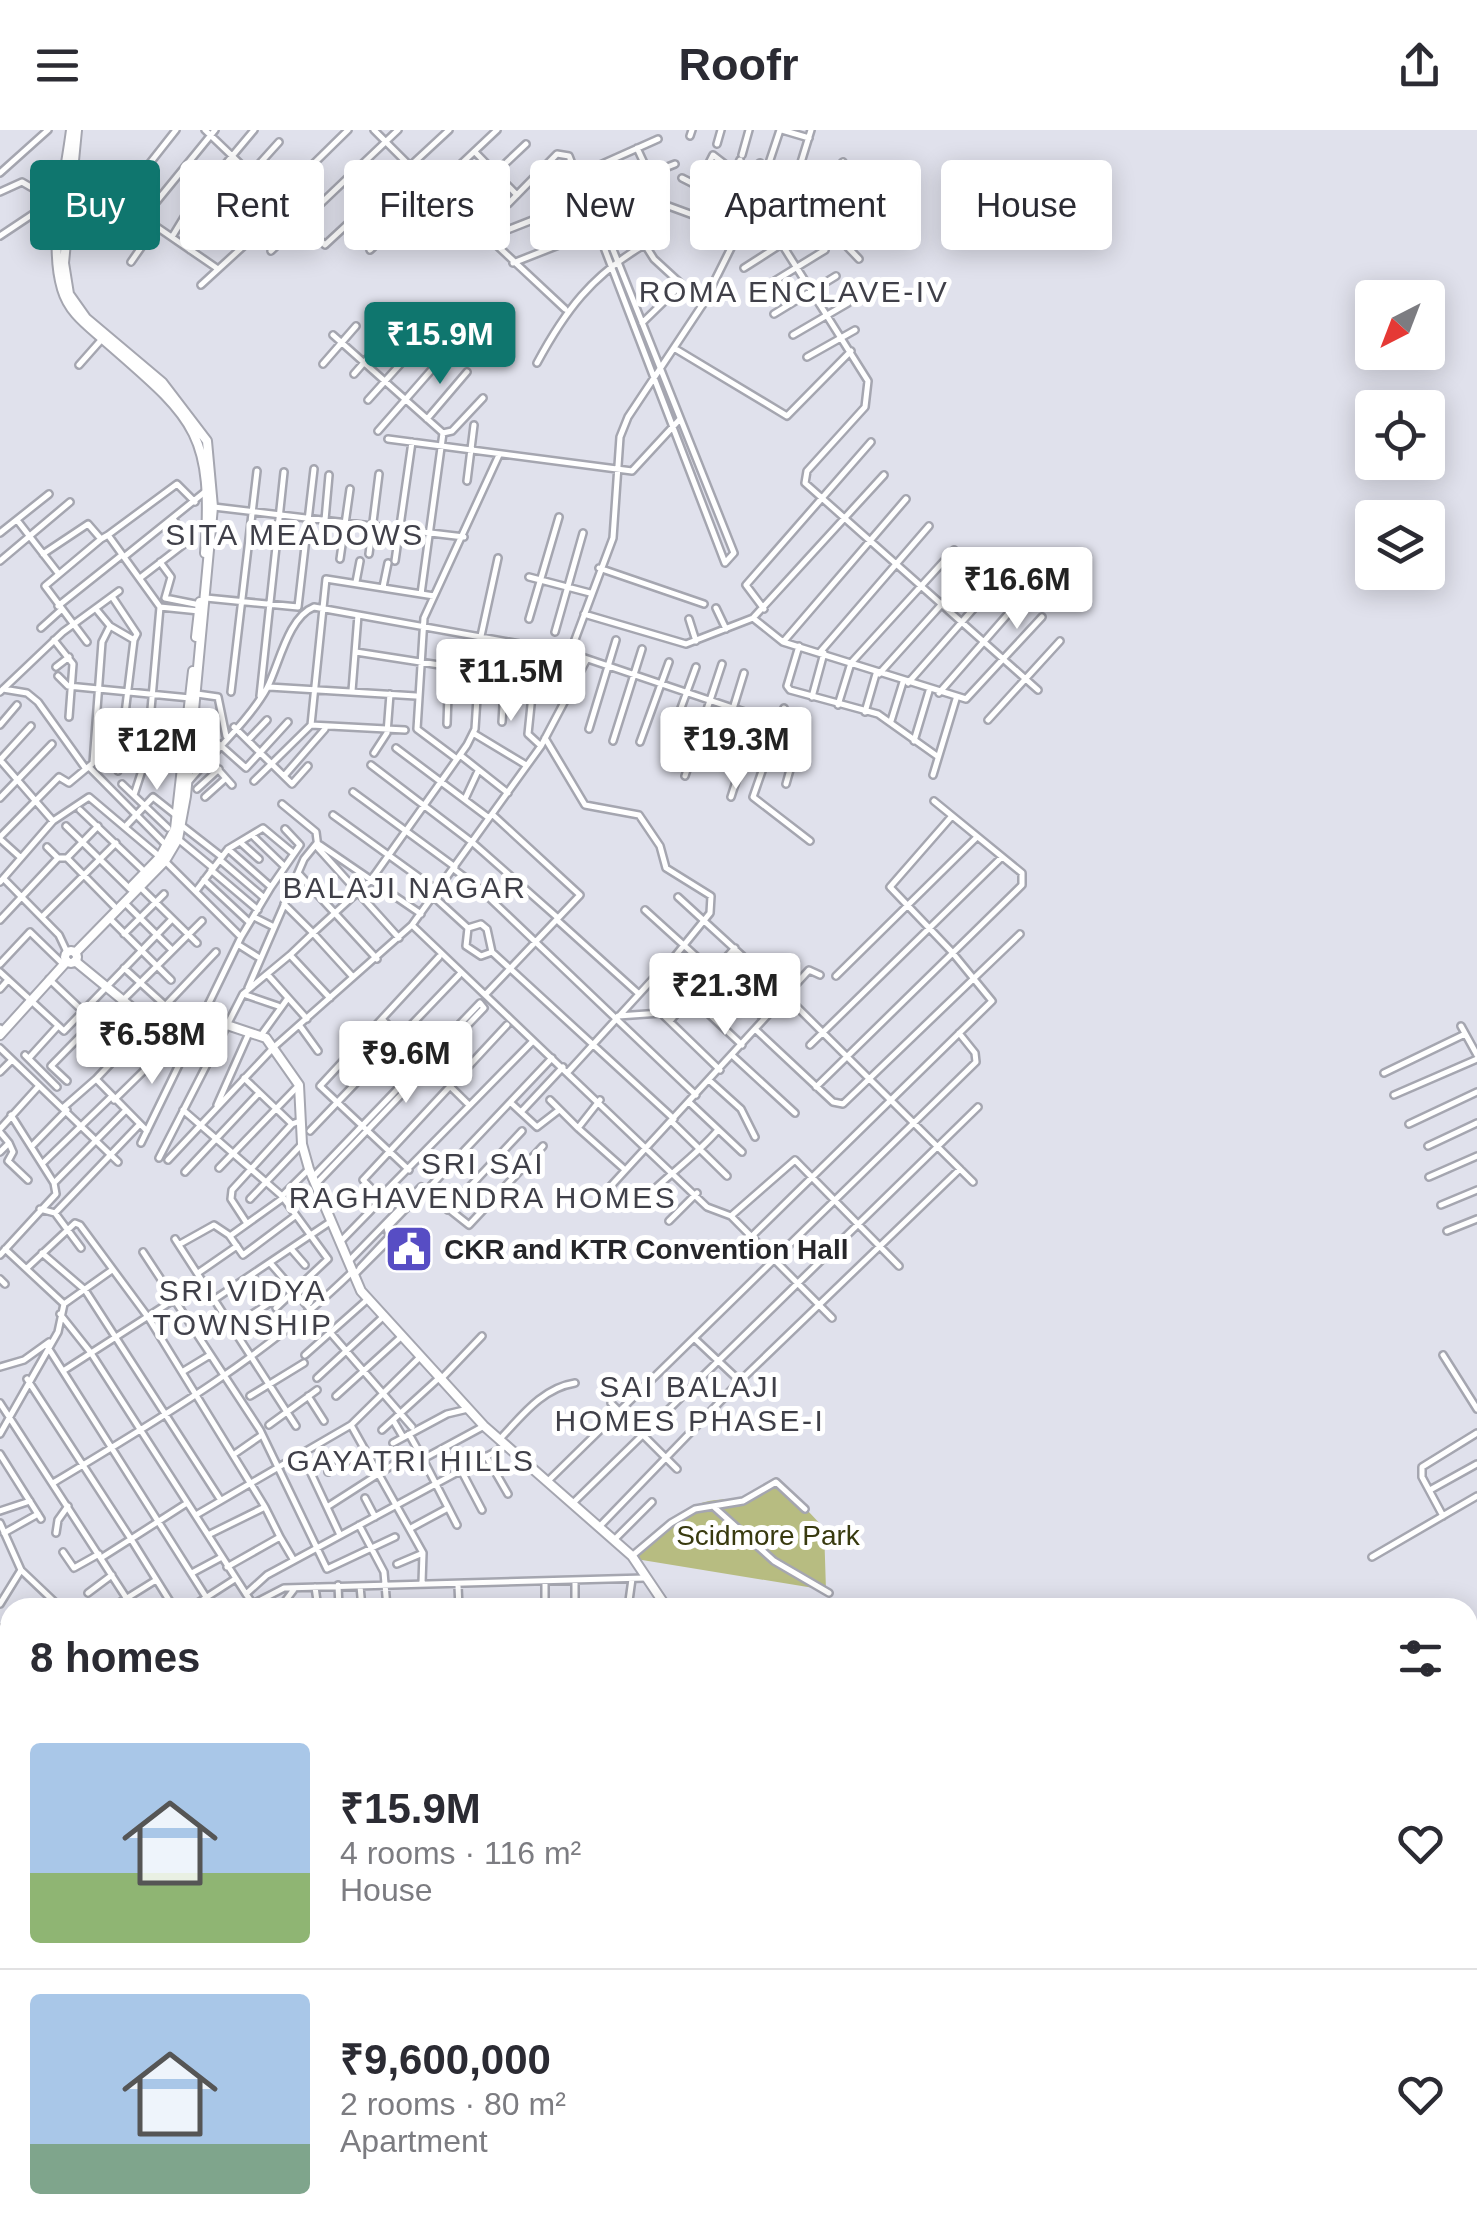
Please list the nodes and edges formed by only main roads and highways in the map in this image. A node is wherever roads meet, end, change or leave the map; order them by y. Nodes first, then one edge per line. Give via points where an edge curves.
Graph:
1 (74, 130) edge
2 (206, 559) junction
3 (202, 605) junction
4 (193, 696) junction
5 (180, 821) junction
6 (162, 859) junction
7 (134, 888) junction
8 (119, 904) junction
9 (68, 958) junction
10 (0, 1030) edge
11 (661, 1598) edge

1 - 2 main road via 60,220 63,292 73,312 148,378 198,436
1 - 2 main road via 64,263 70,294 86,318 162,382 207,441 213,507
2 - 3 main road
3 - 4 main road
3 - 4 main road
4 - 5 main road
4 - 5 main road
5 - 6 main road
5 - 6 main road via 178,839
6 - 7 main road
6 - 7 main road
7 - 8 main road
8 - 9 main road
8 - 9 main road
9 - 10 main road
9 - 11 main road via 154,1021 262,1034 299,1085 296,1122 312,1177 368,1299 484,1426 632,1556

